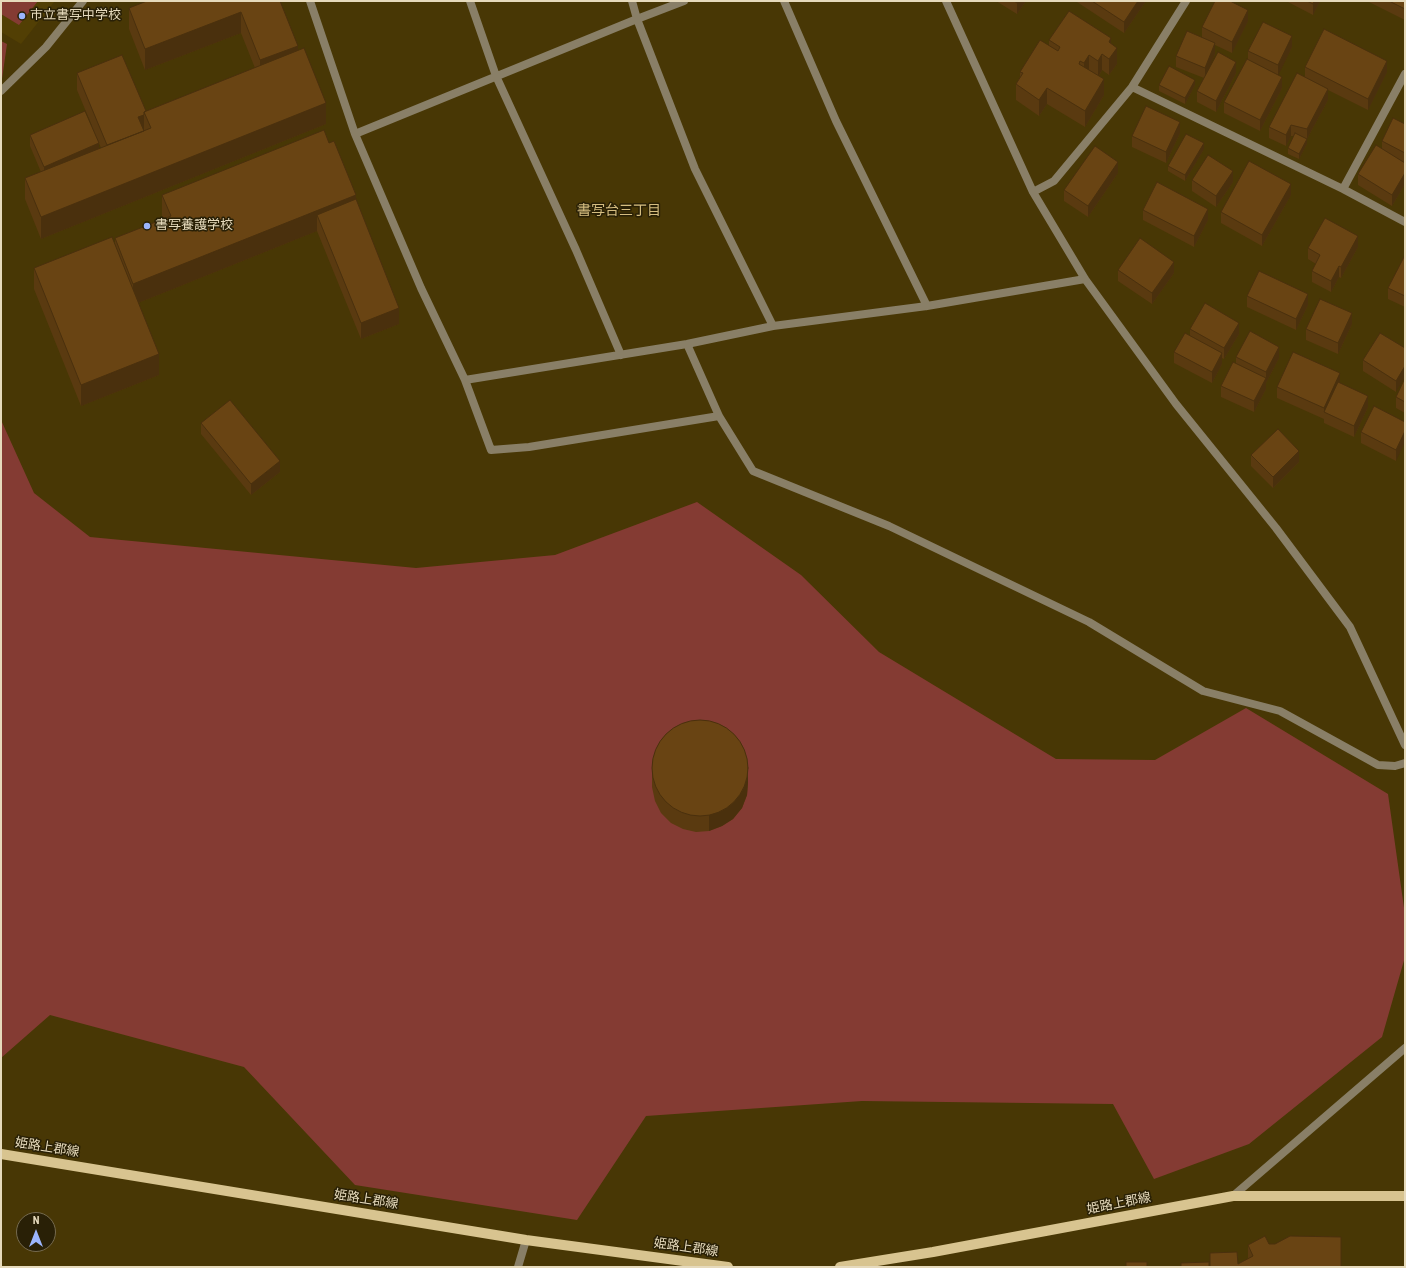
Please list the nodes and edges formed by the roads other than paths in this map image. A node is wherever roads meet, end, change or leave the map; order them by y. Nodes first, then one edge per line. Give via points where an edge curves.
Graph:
1 (83, 1) edge
2 (310, 1) edge
3 (470, 1) edge
4 (632, 1) edge
5 (684, 1) edge
6 (784, 1) edge
7 (946, 1) edge
8 (1186, 1) edge
9 (637, 18) junction
10 (1405, 74) edge
11 (496, 76) junction
12 (1132, 87) junction
13 (1, 91) edge
14 (355, 134) junction
15 (1343, 189) junction
16 (1033, 192) junction
17 (1405, 222) edge
18 (1085, 279) junction
19 (927, 306) junction
20 (773, 326) junction
21 (687, 344) junction
22 (622, 355) junction
23 (465, 380) junction
24 (719, 416) junction
25 (1405, 746) edge
26 (1405, 763) edge
27 (1405, 1048) edge
28 (1, 1154) edge
29 (1233, 1196) junction
30 (1405, 1196) edge
31 (526, 1240) junction
32 (518, 1267) edge
33 (728, 1267) edge
34 (840, 1267) edge

1 - 13 street via 46,47
2 - 14 street
3 - 11 street
4 - 9 street
5 - 9 street
6 - 19 street via 836,121
7 - 16 street
8 - 12 street
9 - 11 street
9 - 20 street via 695,169
10 - 15 street
11 - 14 street
11 - 22 street
12 - 15 street
12 - 16 street via 1054,181
14 - 23 street via 421,288
15 - 17 street
16 - 18 street
18 - 19 street
18 - 25 street via 1176,404 1276,528 1350,627
19 - 20 street
20 - 21 street
21 - 22 street
21 - 24 street
22 - 23 street
23 - 24 street via 491,450 529,447
24 - 26 street via 753,471 889,526 1089,622 1203,691 1280,711 1378,765 1394,766
27 - 29 street
28 - 31 main road, 姫路上郡線
29 - 30 main road, 姫路上郡線
29 - 34 main road, 姫路上郡線
31 - 32 street
31 - 33 main road, 姫路上郡線

